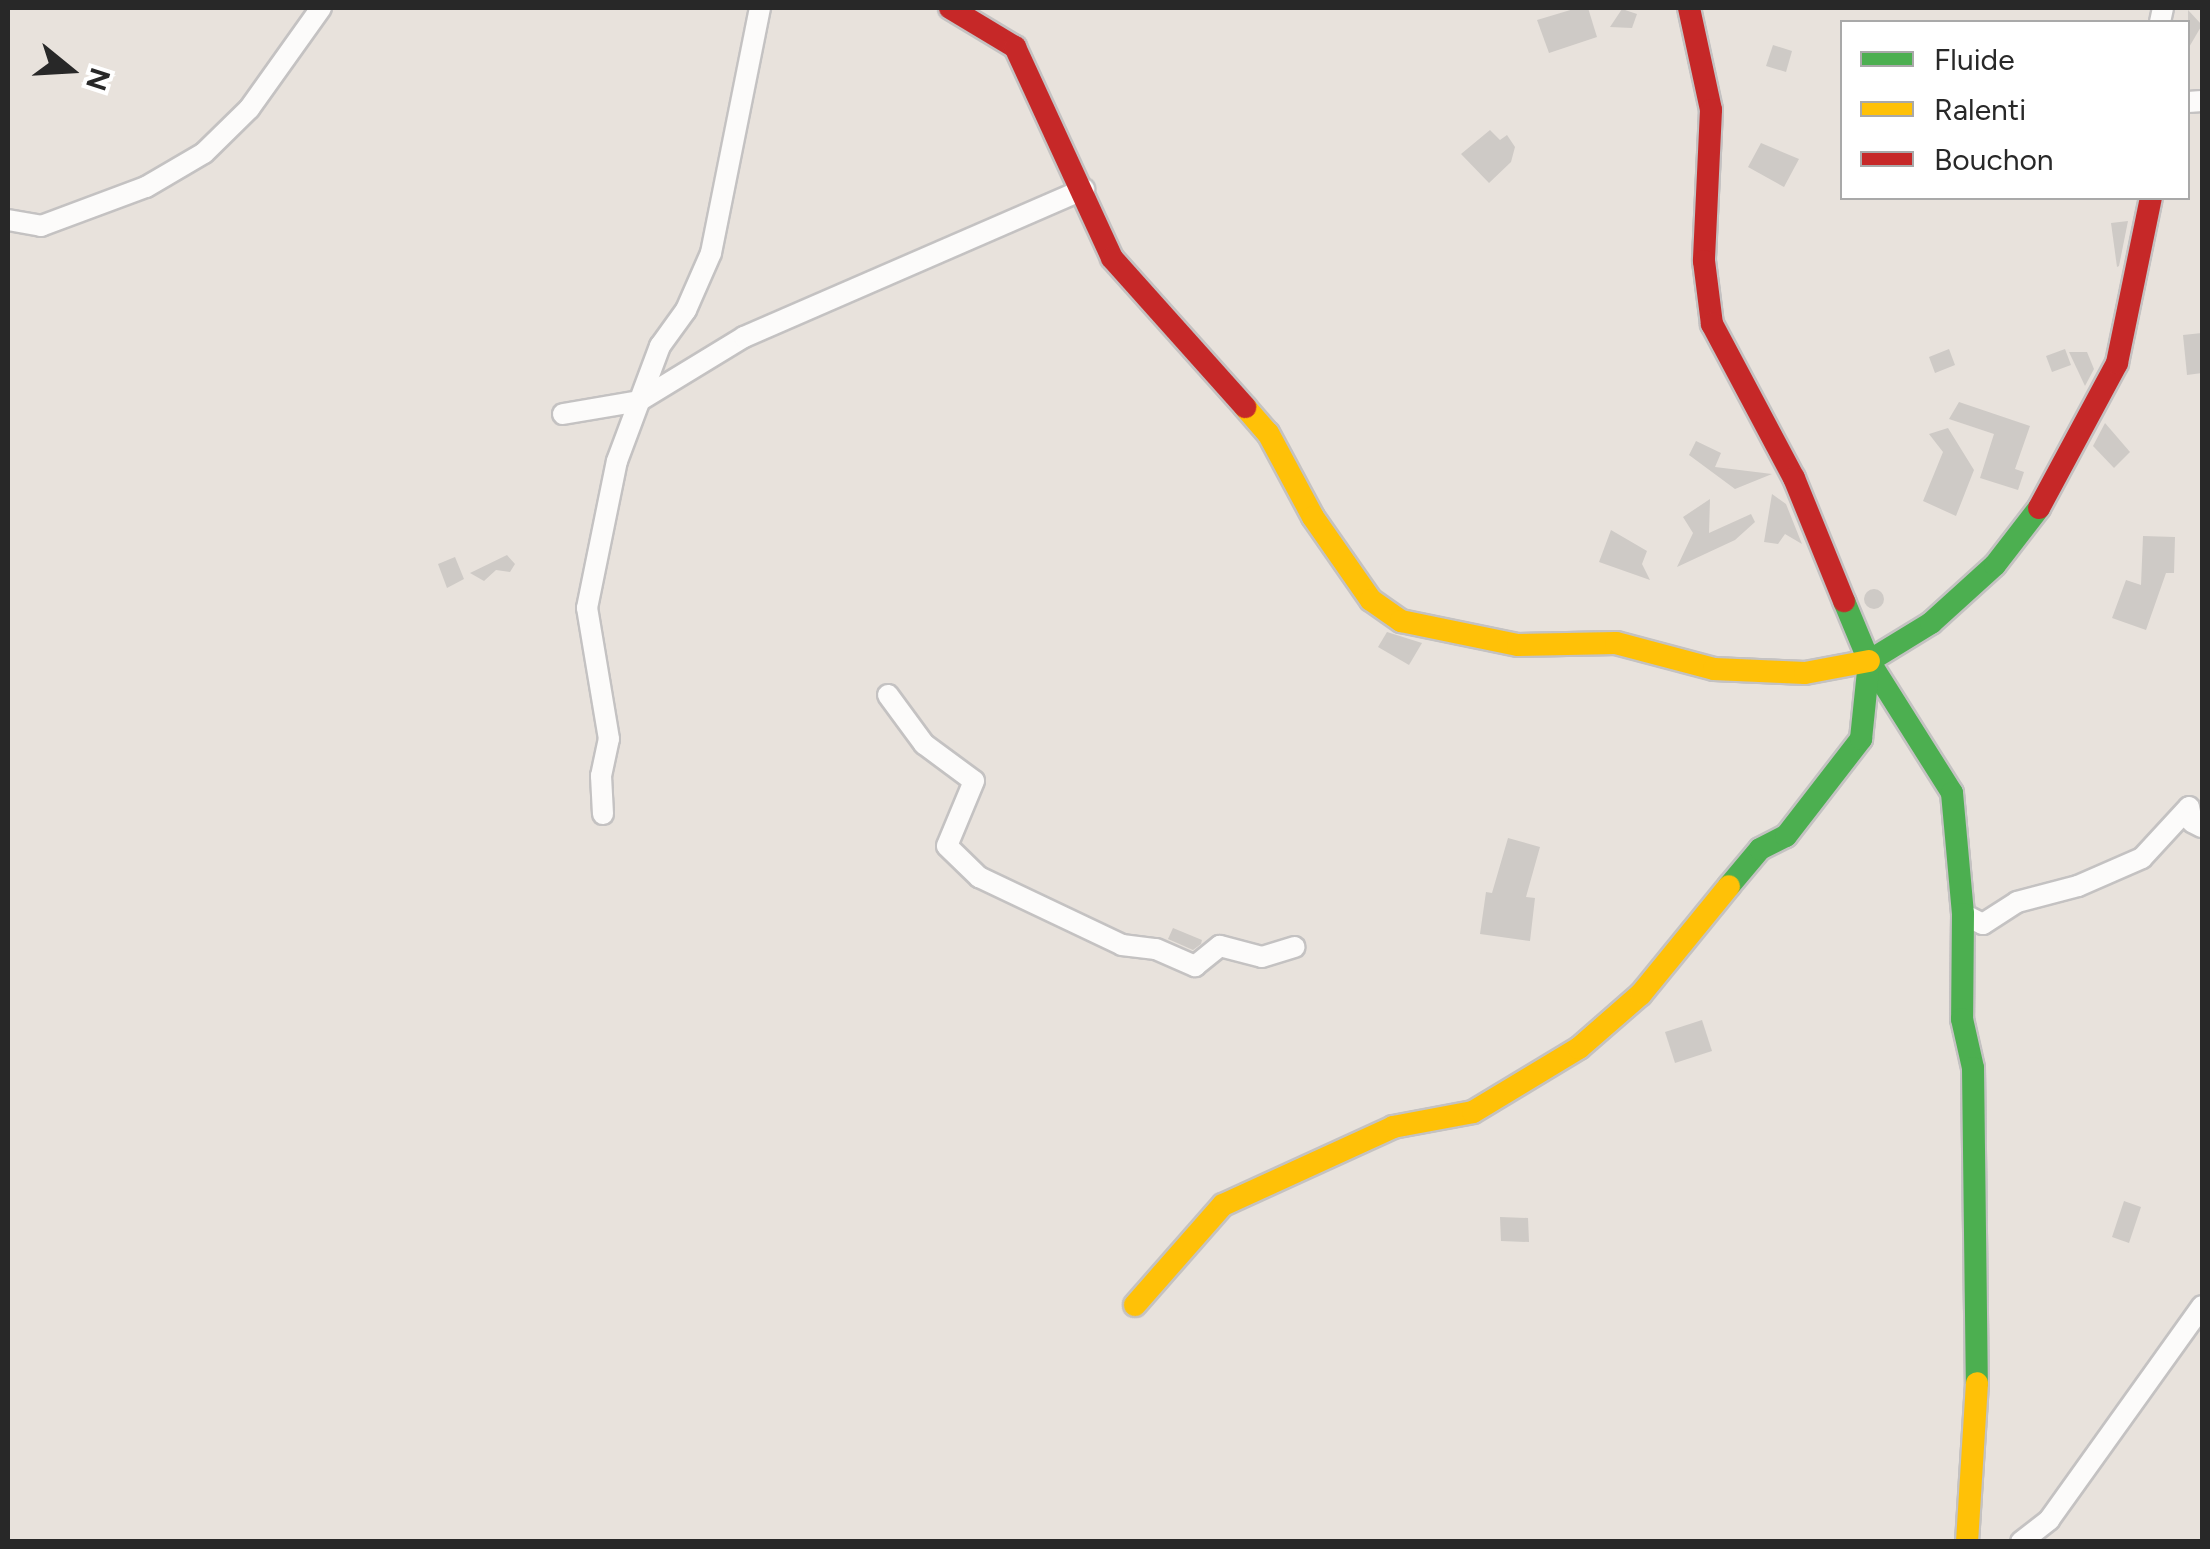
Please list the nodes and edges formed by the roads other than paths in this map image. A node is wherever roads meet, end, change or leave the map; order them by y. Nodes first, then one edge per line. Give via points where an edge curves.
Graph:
1 (320, 8) edge
2 (760, 8) edge
3 (950, 8) edge
4 (1689, 8) edge
5 (1084, 189) junction
6 (2151, 200) edge
7 (8, 220) edge
8 (639, 401) junction
9 (563, 414) dead end
10 (1868, 661) junction
11 (888, 695) dead end
12 (603, 814) dead end
13 (2202, 827) edge
14 (1963, 914) junction
15 (1294, 947) dead end
16 (1136, 1304) dead end
17 (2202, 1306) edge
18 (1967, 1542) edge
19 (2021, 1542) edge

1 - 7 street via 249,108 204,154 146,187 41,226
2 - 8 street via 710,253
3 - 5 street via 1015,48
4 - 10 street via 1711,110 1704,261 1712,324 1794,478
5 - 8 street via 744,336
5 - 10 street via 1112,258 1268,433 1313,517 1371,600 1401,621 1518,645 1616,643 1714,668 1804,673
6 - 10 street via 2117,364 2043,502 1995,565 1931,623
8 - 9 street
8 - 12 street via 617,461 587,608 609,739 601,776
10 - 14 street via 1917,729 1952,794
10 - 16 street via 1861,738 1786,836 1760,849 1610,1024 1473,1112 1393,1127 1223,1205
11 - 15 street via 924,744 974,781 948,846 978,877 1122,945 1156,949 1194,966 1220,946 1262,957
13 - 14 street via 2192,822 2189,807 2142,858 2078,886 2017,902 1983,924
14 - 18 street via 1962,1018 1973,1068 1970,1162 1980,1330
17 - 19 street via 2048,1520

